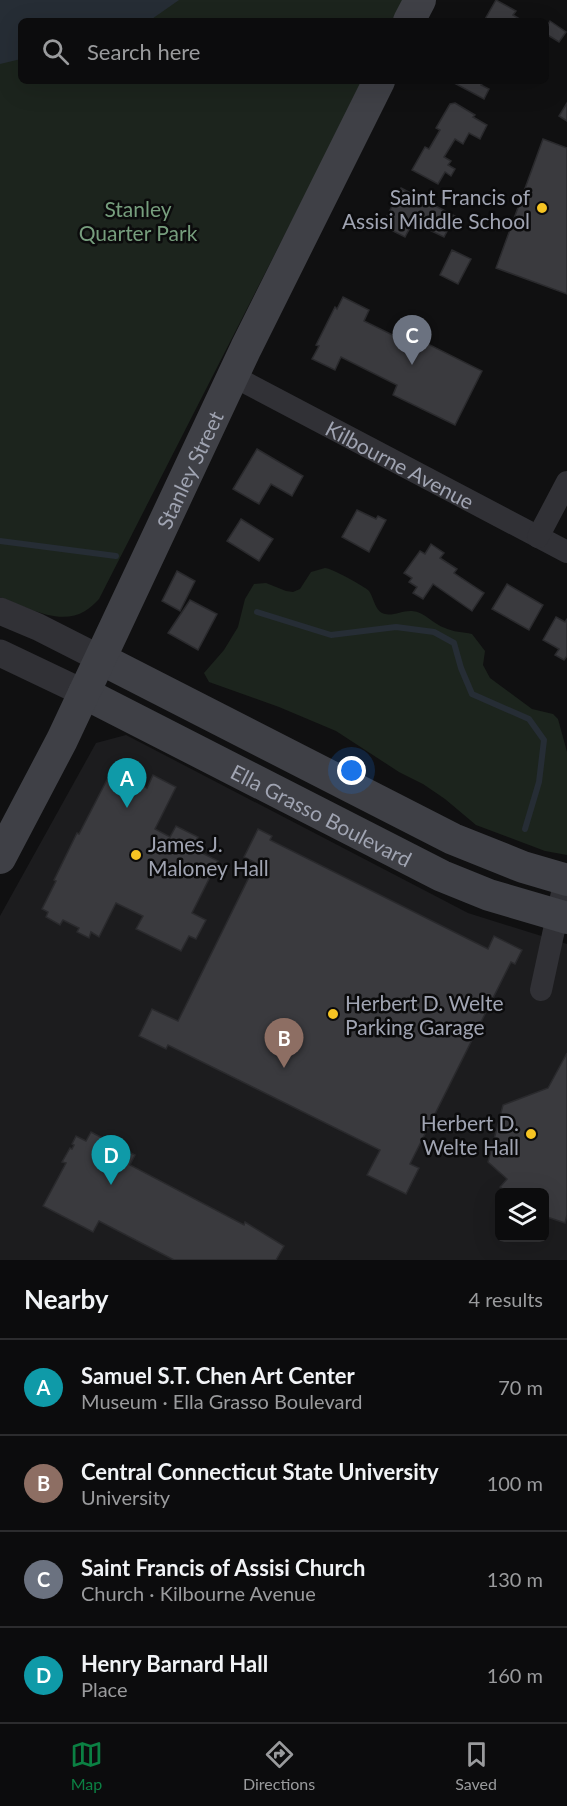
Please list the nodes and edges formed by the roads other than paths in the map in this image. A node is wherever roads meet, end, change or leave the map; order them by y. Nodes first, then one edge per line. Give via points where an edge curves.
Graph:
1 (420, 0) edge
2 (411, 18) edge
3 (378, 84) edge
4 (232, 376) junction
5 (567, 482) edge
6 (538, 537) junction
7 (567, 552) edge
8 (0, 611) edge
9 (0, 653) edge
10 (101, 659) junction
11 (84, 693) junction
12 (0, 858) edge
13 (566, 879) edge
14 (562, 917) edge
15 (541, 990) dead end

1 - 2 main road
3 - 4 main road, Stanley Street
4 - 6 street, Kilbourne Avenue
4 - 10 main road, Stanley Street
5 - 6 street
6 - 7 street, Kilbourne Avenue
8 - 10 street
9 - 11 street
10 - 11 main road, Stanley Street
10 - 13 main road, Ella Grasso Boulevard via 453,839
11 - 12 main road, Stanley Street
11 - 14 main road, Ella Grasso Boulevard via 442,876
13 - 14 street
14 - 15 street

